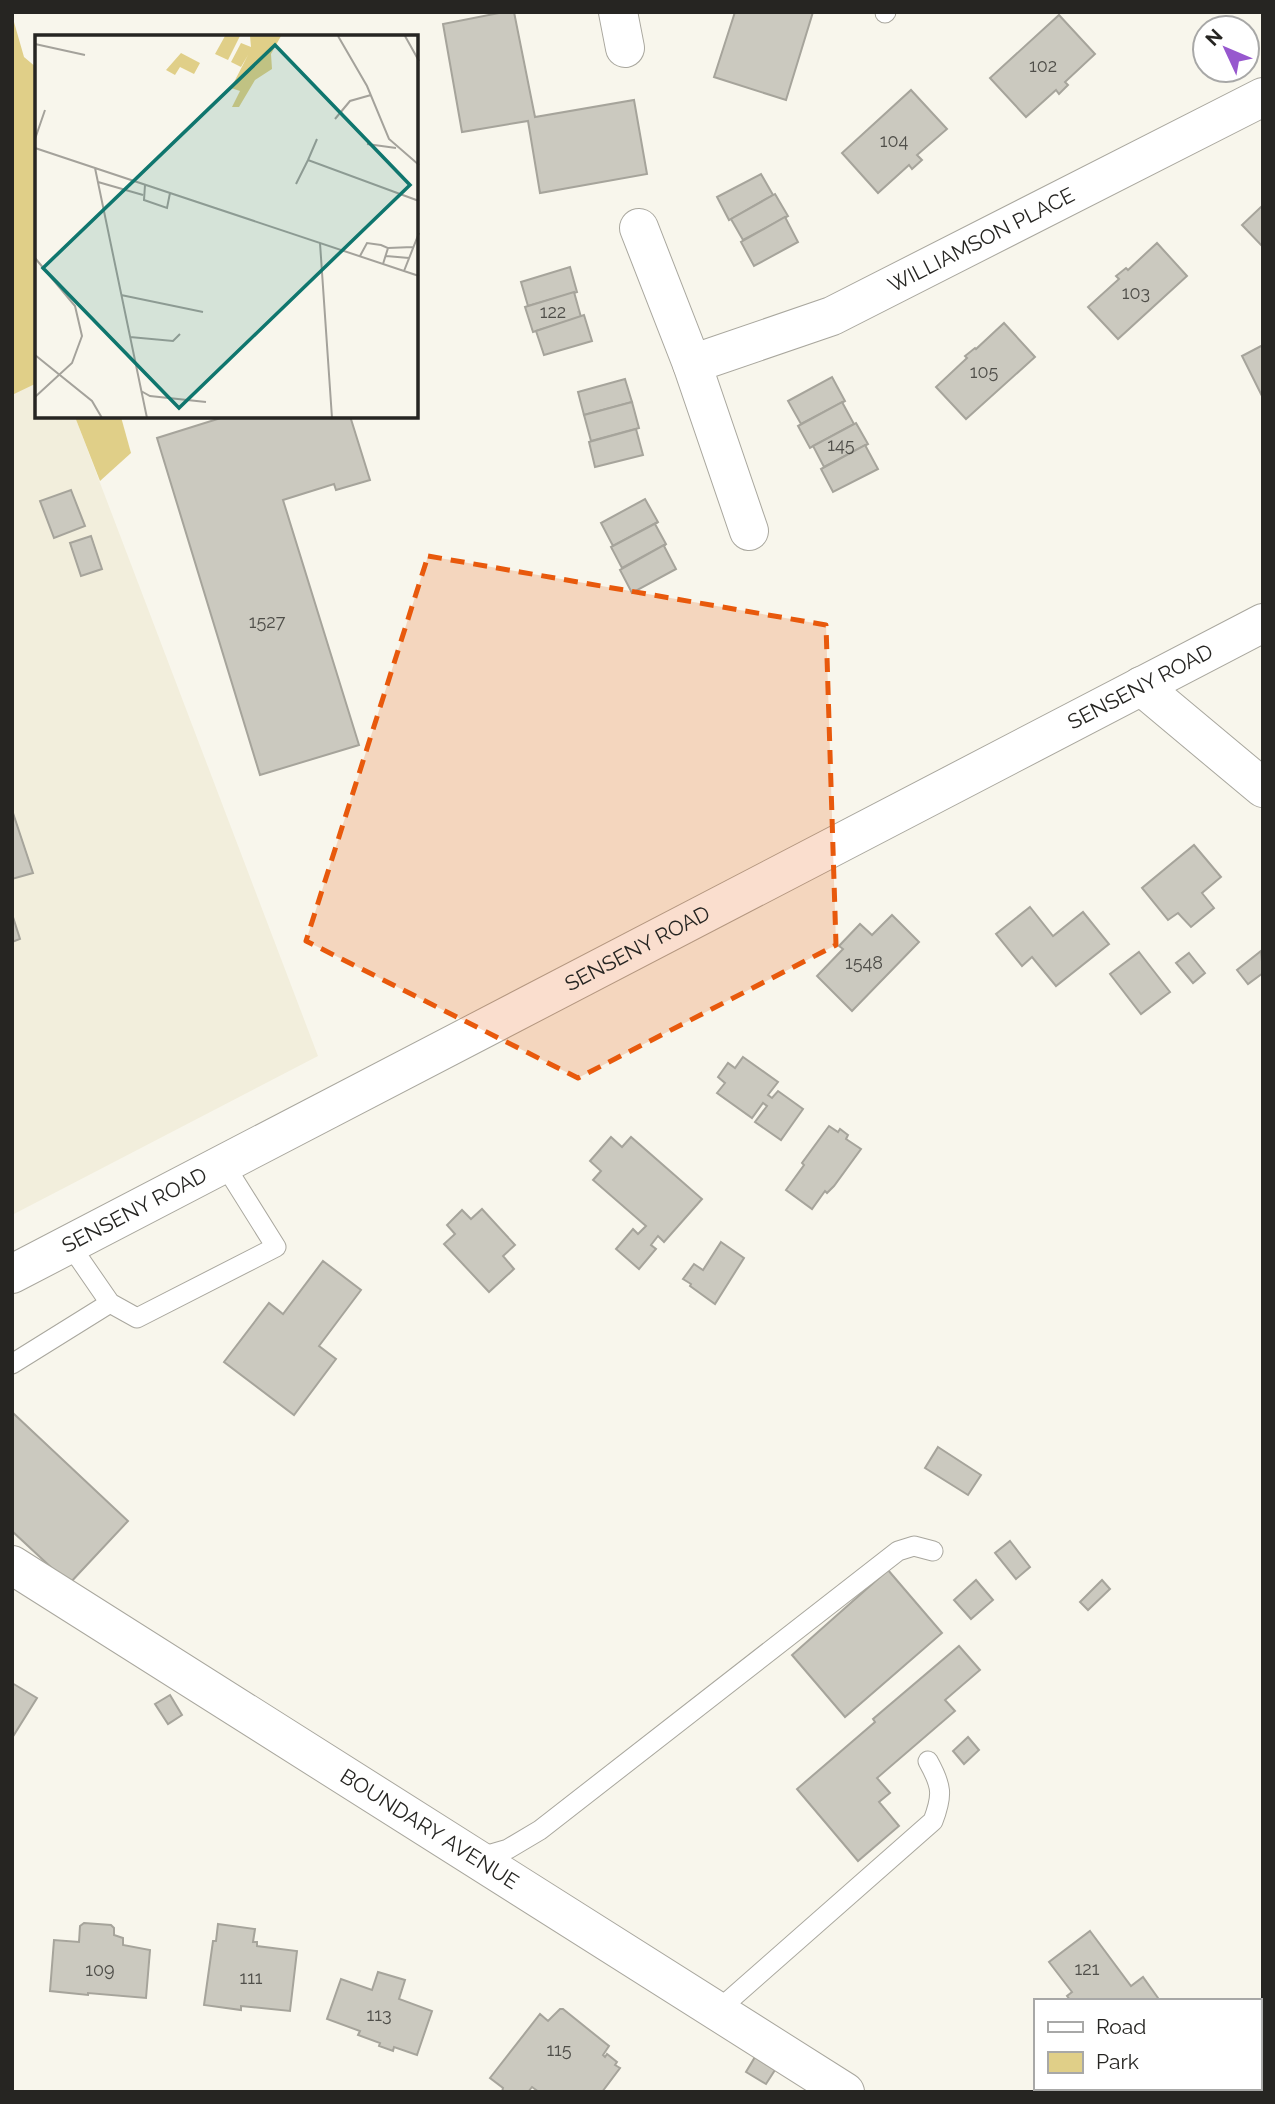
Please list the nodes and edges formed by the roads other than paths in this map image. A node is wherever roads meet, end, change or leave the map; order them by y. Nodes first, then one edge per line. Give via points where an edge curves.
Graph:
1 (1263, 97) edge
2 (639, 228) dead end
3 (692, 365) junction
4 (749, 531) dead end
5 (1263, 623) edge
6 (1141, 686) junction
7 (1263, 788) edge
8 (224, 1164) junction
9 (69, 1245) junction
10 (12, 1274) edge
11 (110, 1303) junction
12 (12, 1364) edge
13 (933, 1551) dead end
14 (12, 1565) edge
15 (928, 1761) dead end
16 (477, 1858) junction
17 (716, 2012) junction
18 (845, 2092) edge

1 - 3 street, WILLIAMSON PLACE via 832,316
2 - 3 street
3 - 4 street
5 - 6 street, SENSENY ROAD
6 - 7 street
6 - 8 street, SENSENY ROAD
8 - 9 street, SENSENY ROAD
8 - 11 lane via 276,1247 137,1318
9 - 10 street, SENSENY ROAD
9 - 11 lane
11 - 12 lane
13 - 16 lane via 914,1546 898,1551 540,1830 508,1849
14 - 16 street, BOUNDARY AVENUE
15 - 17 lane via 940,1783 933,1821
16 - 17 street, BOUNDARY AVENUE
17 - 18 street, BOUNDARY AVENUE

